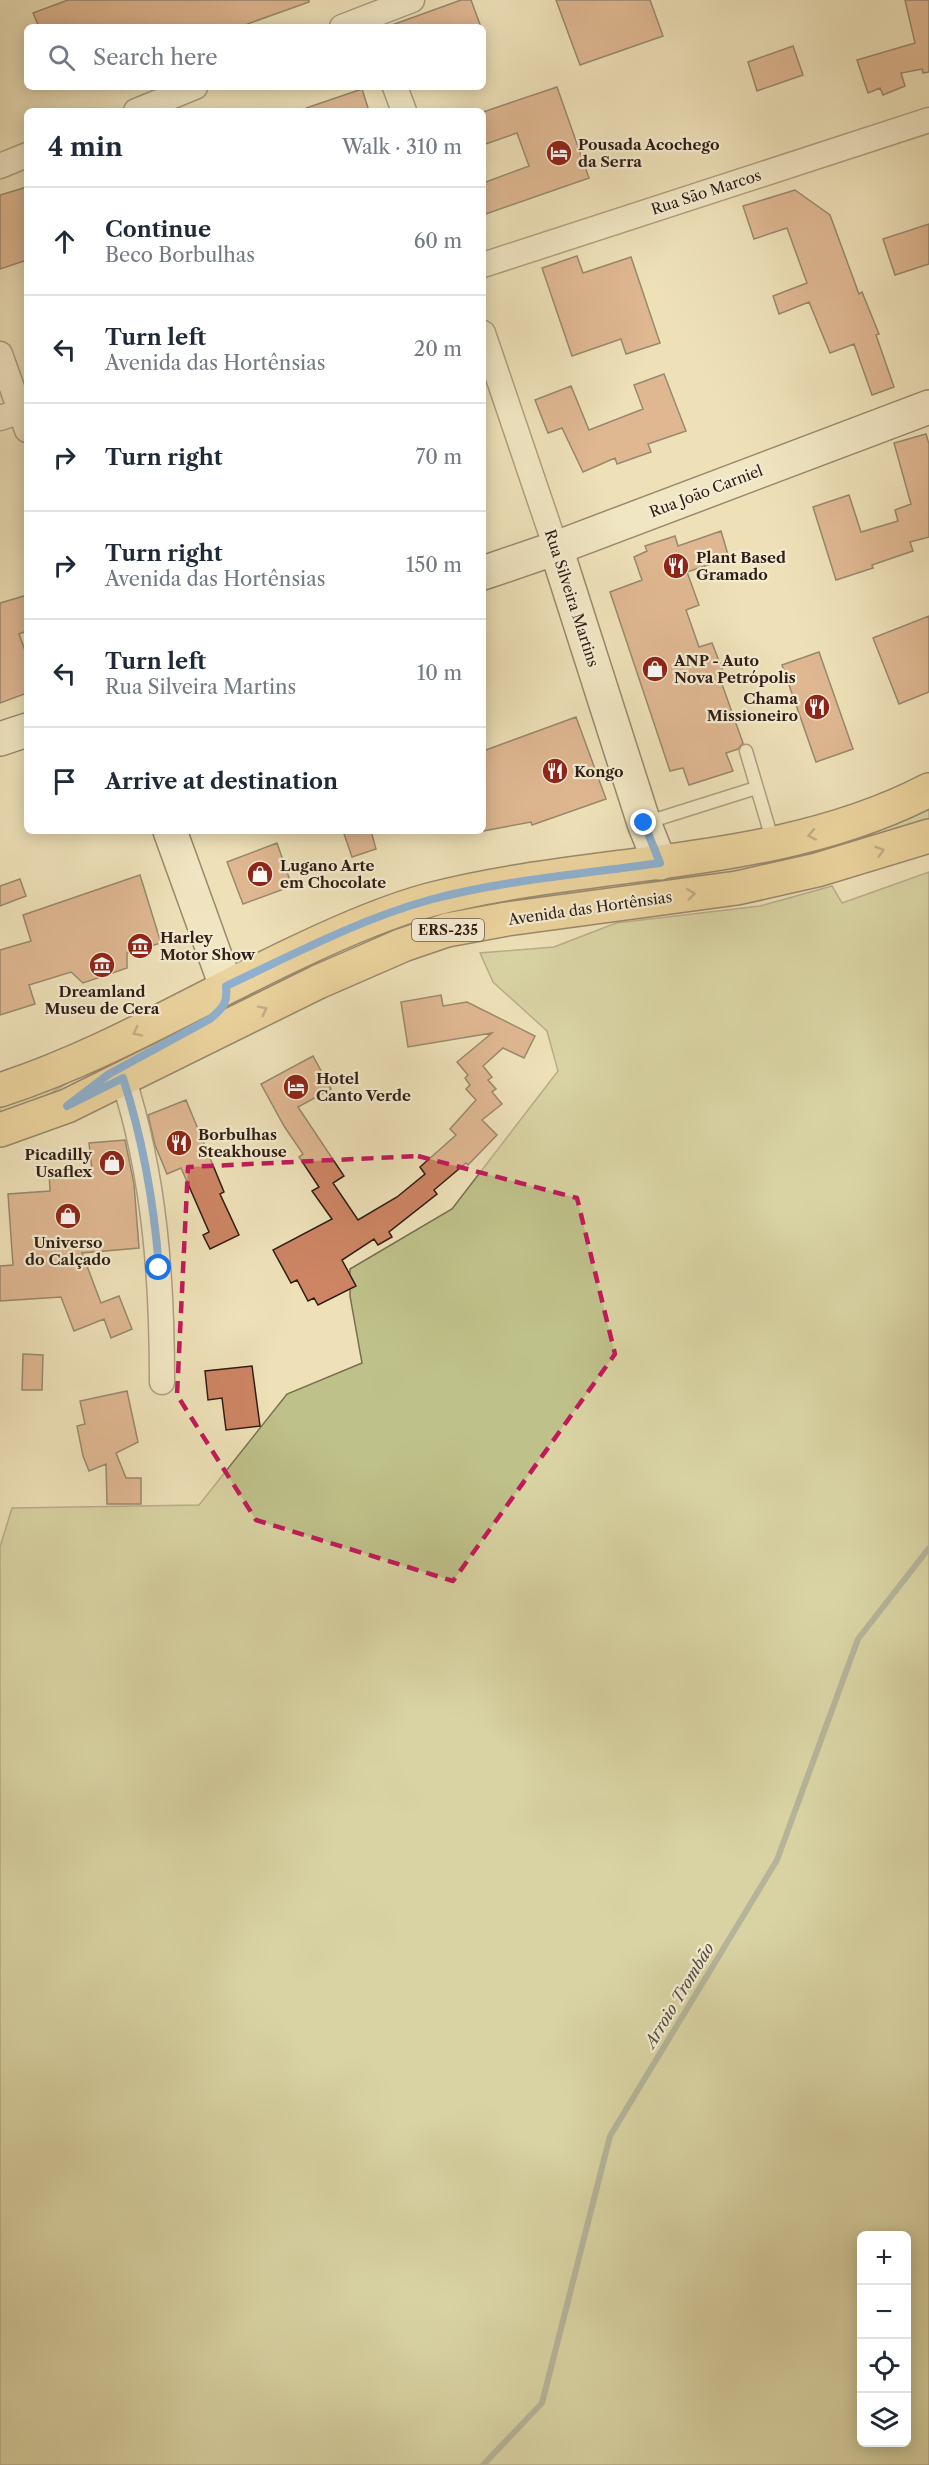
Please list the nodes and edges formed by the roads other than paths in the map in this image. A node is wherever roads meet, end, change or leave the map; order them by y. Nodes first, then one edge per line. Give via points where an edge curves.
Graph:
1 (412, 0) edge
2 (369, 14) edge
3 (348, 24) edge
4 (188, 90) edge
5 (396, 90) edge
6 (143, 108) edge
7 (403, 108) edge
8 (929, 120) edge
9 (24, 156) edge
10 (0, 166) edge
11 (486, 264) edge
12 (486, 342) edge
13 (0, 354) edge
14 (929, 407) edge
15 (19, 417) edge
16 (556, 548) junction
17 (486, 572) edge
18 (24, 731) edge
19 (0, 739) edge
20 (746, 751) dead end
21 (756, 788) junction
22 (929, 790) edge
23 (644, 823) junction
24 (171, 834) edge
25 (929, 836) edge
26 (773, 842) junction
27 (660, 863) junction
28 (226, 986) junction
29 (123, 1078) junction
30 (0, 1090) edge
31 (67, 1106) junction
32 (0, 1130) edge
33 (162, 1382) dead end

1 - 2 street
2 - 3 street
4 - 6 street
5 - 7 street
8 - 11 street, Rua São Marcos
9 - 10 street
12 - 16 street, Rua Silveira Martins
13 - 15 street
14 - 16 street, Rua João Carniel
16 - 17 street, Rua João Carniel
16 - 23 street, Rua Silveira Martins
18 - 19 street
20 - 21 lane
21 - 23 lane
21 - 26 lane
22 -> 26 main road, ERS-235 via 868,818 822,833
23 - 27 street, Rua Silveira Martins
24 - 28 street
29 -> 25 main road, Avenida das Hortênsias / ERS-235 via 318,982 447,930 737,888 817,870
26 - 27 main road, ERS-235
27 - 28 main road, ERS-235 via 517,883 428,901 323,940
28 -> 30 main road, ERS-235 via 103,1049
28 - 31 main road via 224,1007 210,1019 109,1074
29 - 31 main road, Avenida das Hortênsias / ERS-235
29 - 33 street via 154,1216 162,1300
31 - 32 main road, Avenida das Hortênsias / ERS-235

